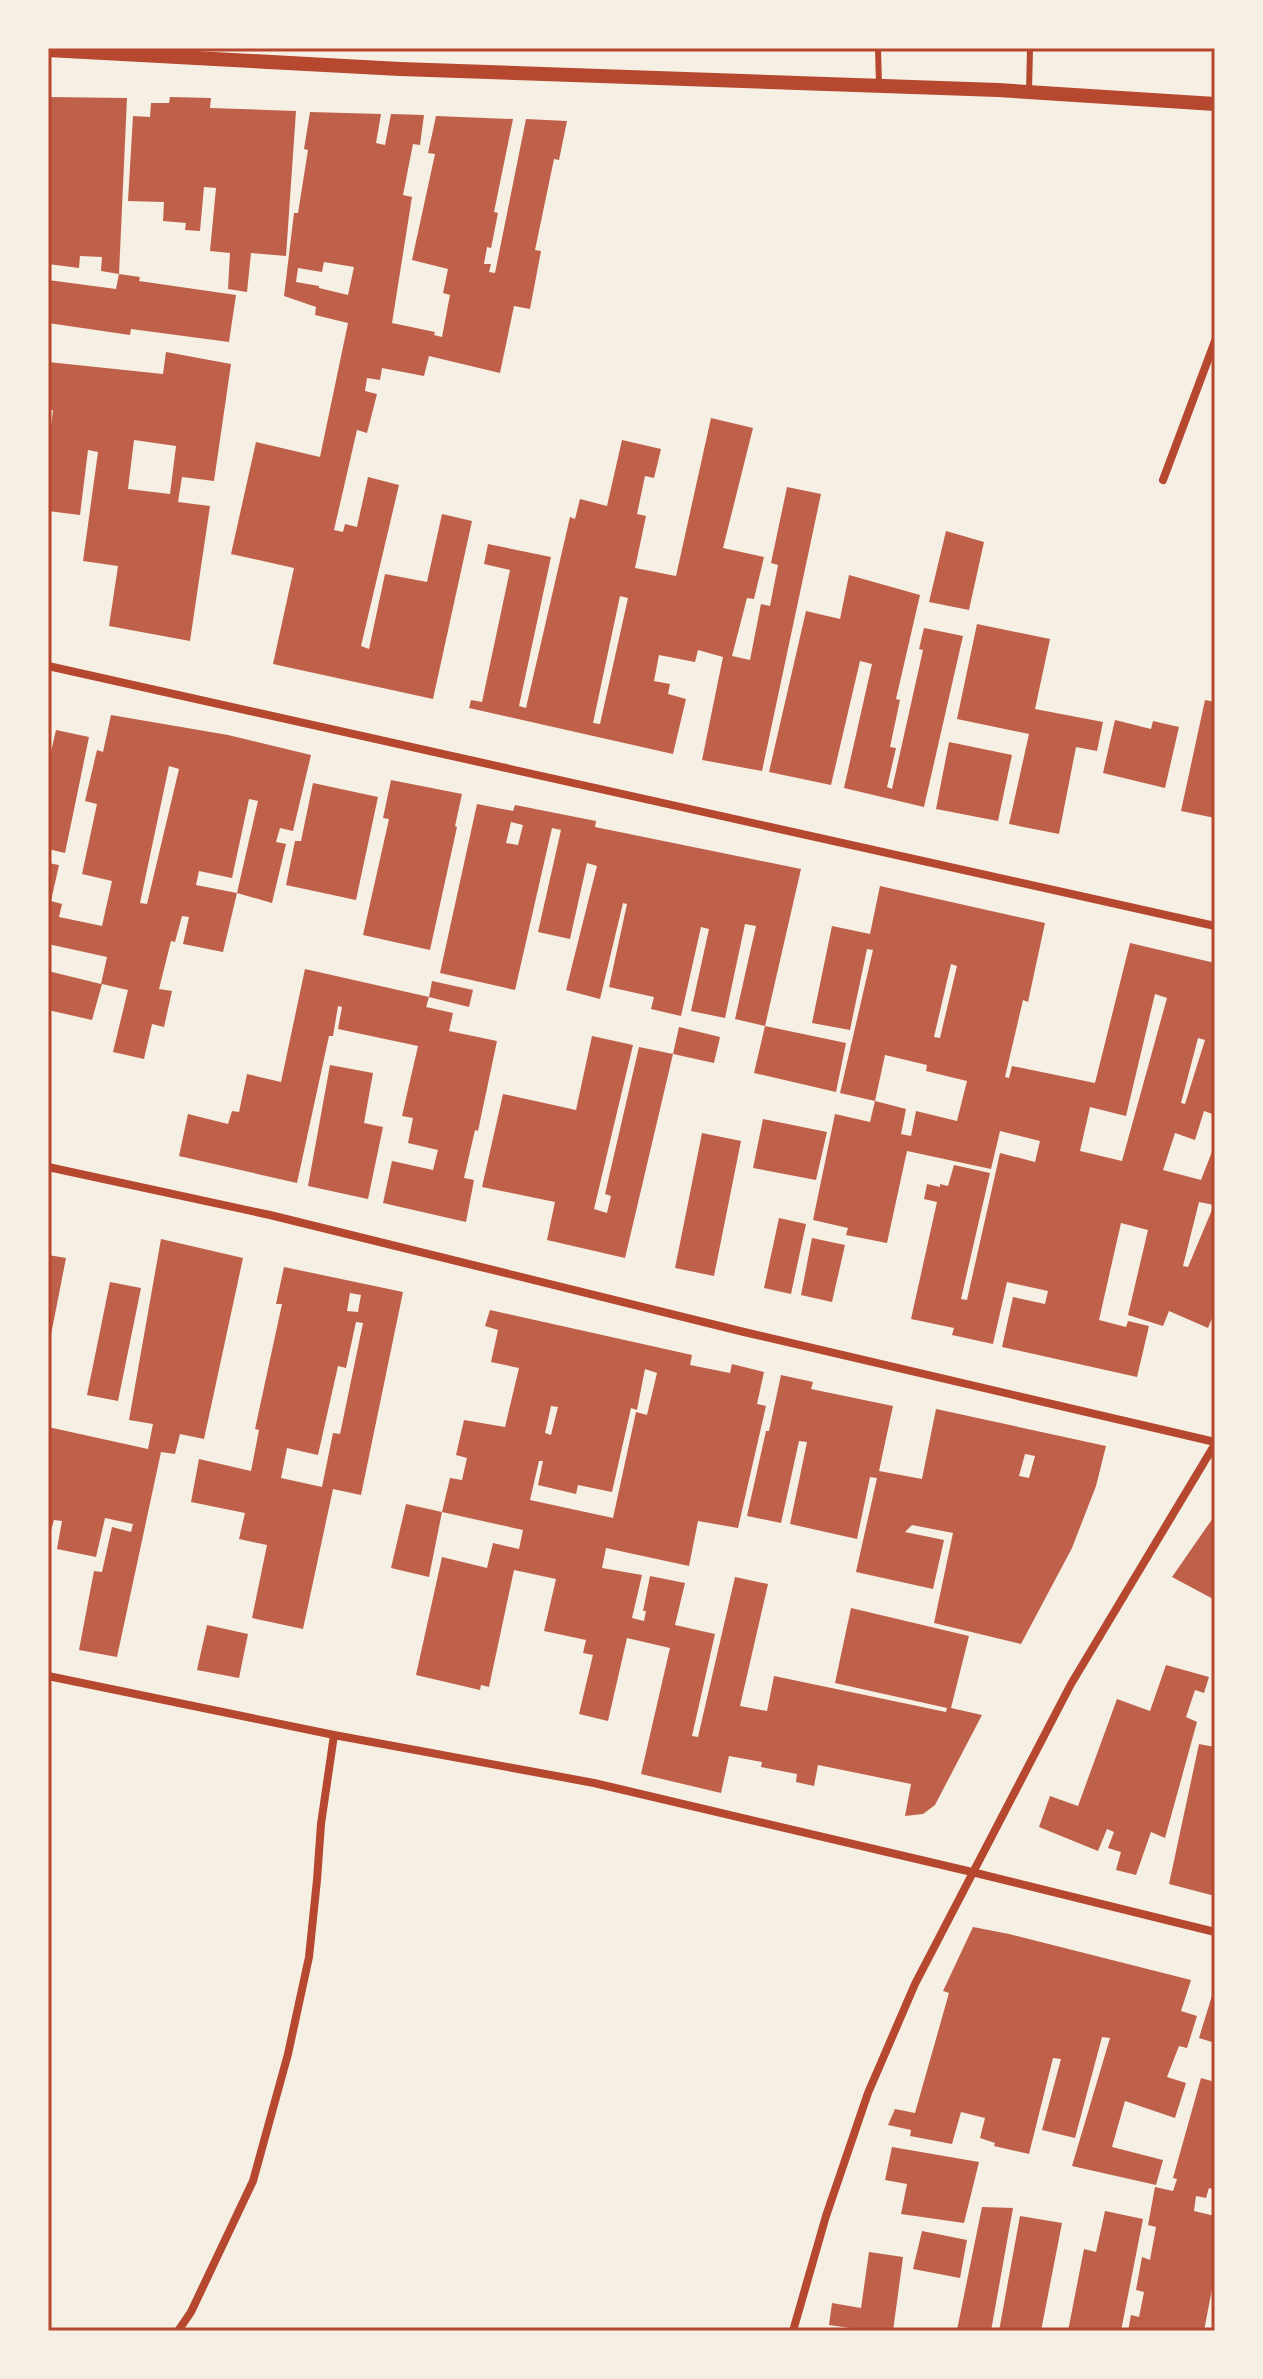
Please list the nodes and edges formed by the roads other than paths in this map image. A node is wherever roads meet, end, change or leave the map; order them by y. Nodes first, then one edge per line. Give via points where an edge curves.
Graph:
1 (878, 48) edge
2 (1030, 48) edge
3 (48, 50) edge
4 (879, 85) junction
5 (1029, 92) junction
6 (1215, 104) edge
7 (1215, 341) edge
8 (1163, 480) dead end
9 (48, 666) edge
10 (1215, 926) edge
11 (48, 1167) edge
12 (1215, 1443) edge
13 (48, 1676) edge
14 (334, 1735) junction
15 (972, 1872) junction
16 (1215, 1932) edge
17 (178, 2331) edge
18 (793, 2331) edge

1 - 4 lane
2 - 5 lane
3 - 4 street via 400,69
4 - 5 street
5 - 6 street
7 - 8 street
9 - 10 street
11 - 12 street via 270,1215
12 - 15 street via 1071,1684
13 - 14 street
14 - 15 street via 594,1783
14 - 17 street via 309,1957 288,2054 253,2181
15 - 16 street
15 - 18 street via 868,2093

